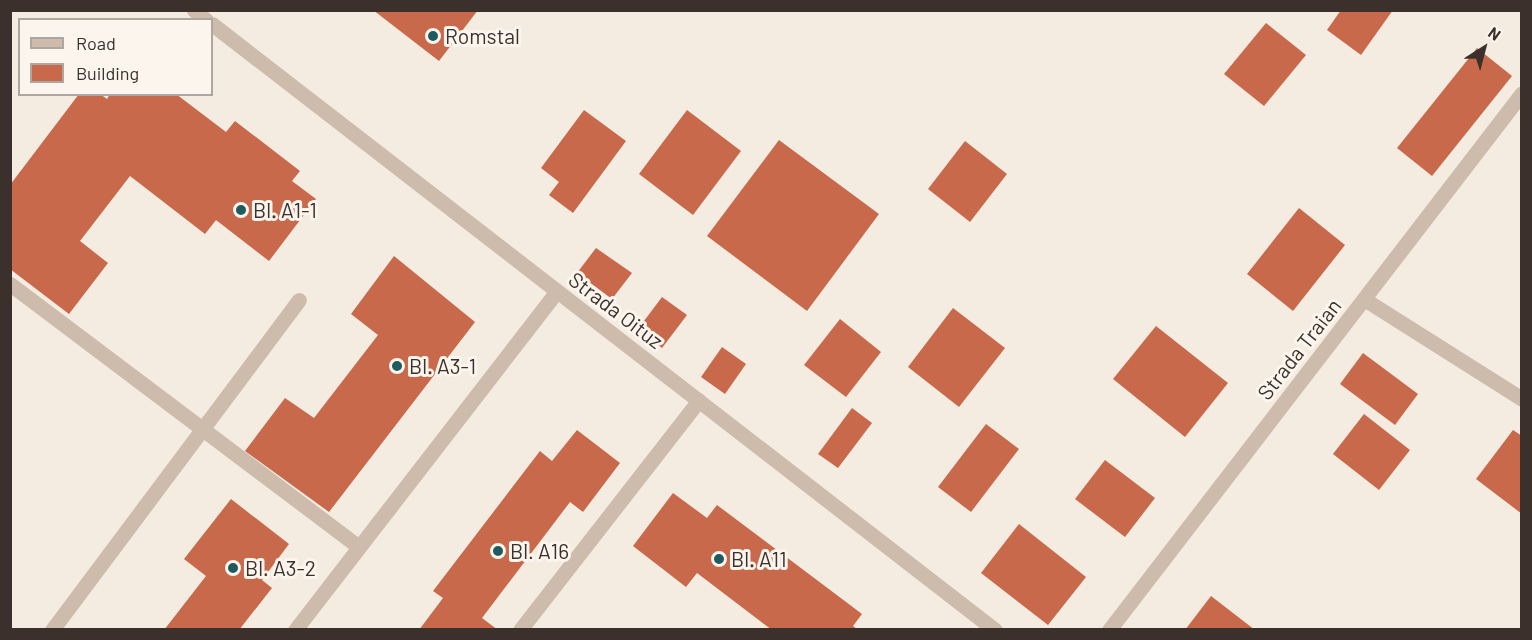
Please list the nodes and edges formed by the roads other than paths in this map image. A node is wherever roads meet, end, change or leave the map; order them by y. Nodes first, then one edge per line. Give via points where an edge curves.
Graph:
1 (213, 25) edge
2 (1521, 93) edge
3 (10, 284) edge
4 (556, 291) junction
5 (1364, 299) junction
6 (299, 300) dead end
7 (1521, 399) edge
8 (699, 400) junction
9 (204, 429) junction
10 (358, 547) junction
11 (52, 630) edge
12 (296, 630) edge
13 (520, 630) edge
14 (995, 630) edge
15 (1108, 630) edge

1 - 4 street, Strada Oituz
2 - 5 street, Strada Traian
3 - 9 street
4 - 8 street, Strada Oituz
4 - 10 street
5 - 7 street
5 - 15 street, Strada Traian
6 - 9 street
8 - 13 street
8 - 14 street, Strada Oituz
9 - 10 street
9 - 11 street
10 - 12 street

